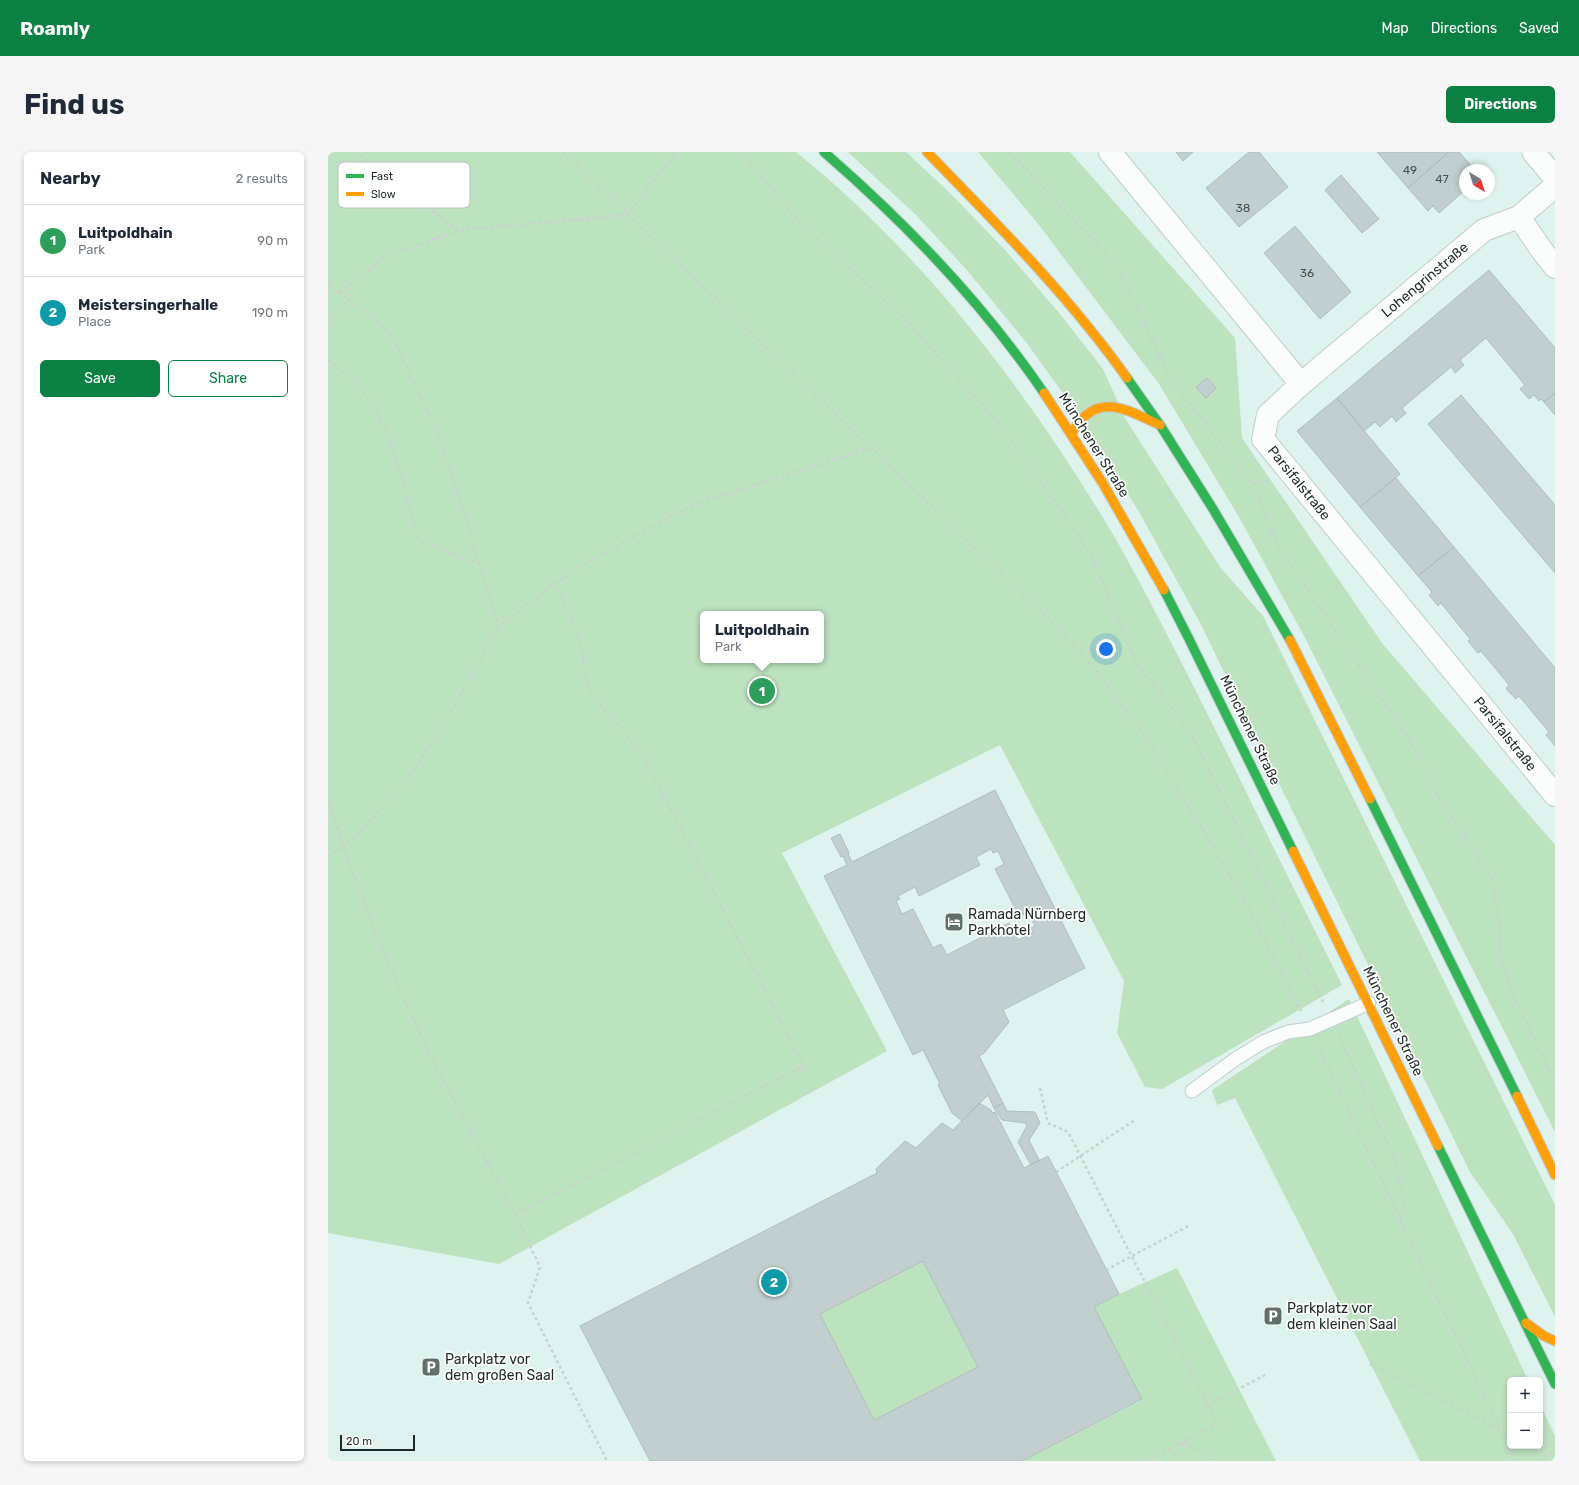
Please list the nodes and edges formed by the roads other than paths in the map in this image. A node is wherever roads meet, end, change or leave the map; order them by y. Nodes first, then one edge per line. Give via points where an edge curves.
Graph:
1 (824, 152) edge
2 (927, 152) edge
3 (1110, 152) edge
4 (1533, 152) edge
5 (1555, 178) edge
6 (1555, 186) edge
7 (1519, 217) junction
8 (1555, 268) edge
9 (1301, 384) junction
10 (1160, 425) junction
11 (1072, 433) junction
12 (1555, 795) edge
13 (1369, 1003) junction
14 (1192, 1090) dead end
15 (1555, 1175) edge
16 (1525, 1322) junction
17 (1555, 1341) edge
18 (1555, 1384) edge

1 - 11 main road, Münchener Straße via 905,225 955,279 1010,346
2 - 10 main road via 1000,225 1059,292 1115,361
3 - 9 street
4 - 5 street
6 - 7 street, Lohengrinstraße
7 - 8 street
7 - 9 street, Lohengrinstraße via 1484,230
9 - 12 street, Parsifalstraße via 1268,415 1263,439
10 - 11 main road via 1119,408 1101,407 1087,413
10 - 15 main road via 1287,633
11 - 13 main road, Münchener Straße via 1128,525 1168,599
13 - 14 lane via 1310,1030 1288,1032 1263,1042
13 - 16 main road, Münchener Straße
16 - 17 main road
16 - 18 main road, Münchener Straße

